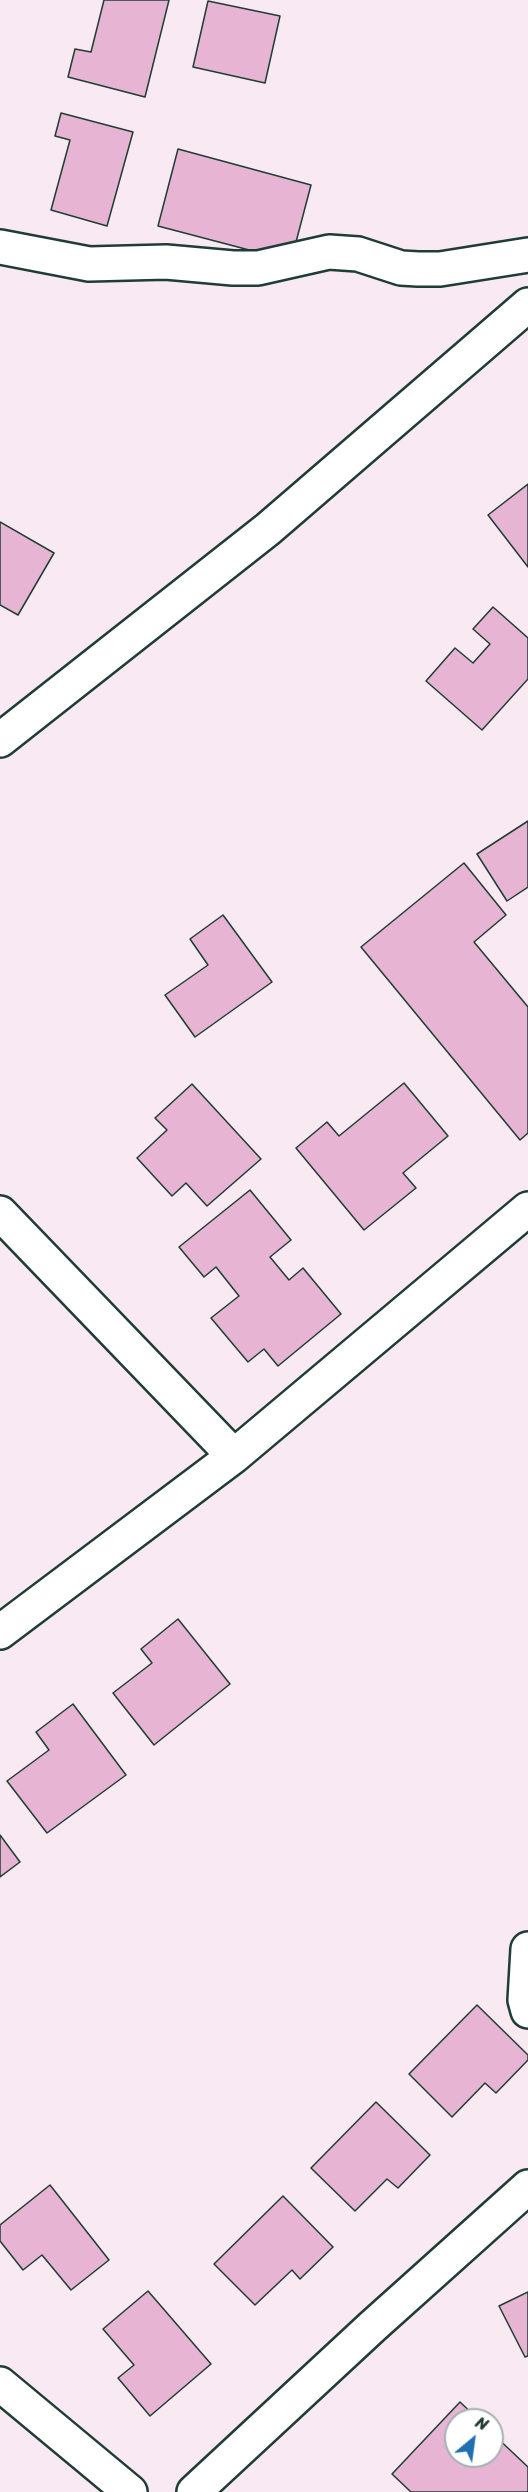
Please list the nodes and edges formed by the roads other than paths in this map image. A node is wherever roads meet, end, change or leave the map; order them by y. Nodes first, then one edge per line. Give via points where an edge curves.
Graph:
1 (0, 247) edge
2 (528, 255) edge
3 (528, 306) edge
4 (0, 740) edge
5 (528, 1209) edge
6 (0, 1213) edge
7 (234, 1456) junction
8 (0, 1632) edge
9 (528, 1949) edge
10 (528, 2011) edge
11 (528, 2187) edge
12 (0, 2384) edge
13 (129, 2492) edge
14 (194, 2492) edge

1 - 2 street via 89,264 166,262 233,268 258,268 330,252 358,254 401,268 418,269
3 - 4 street via 268,529
5 - 7 street
6 - 7 street
7 - 8 street
9 - 10 street
11 - 14 street
12 - 13 street

